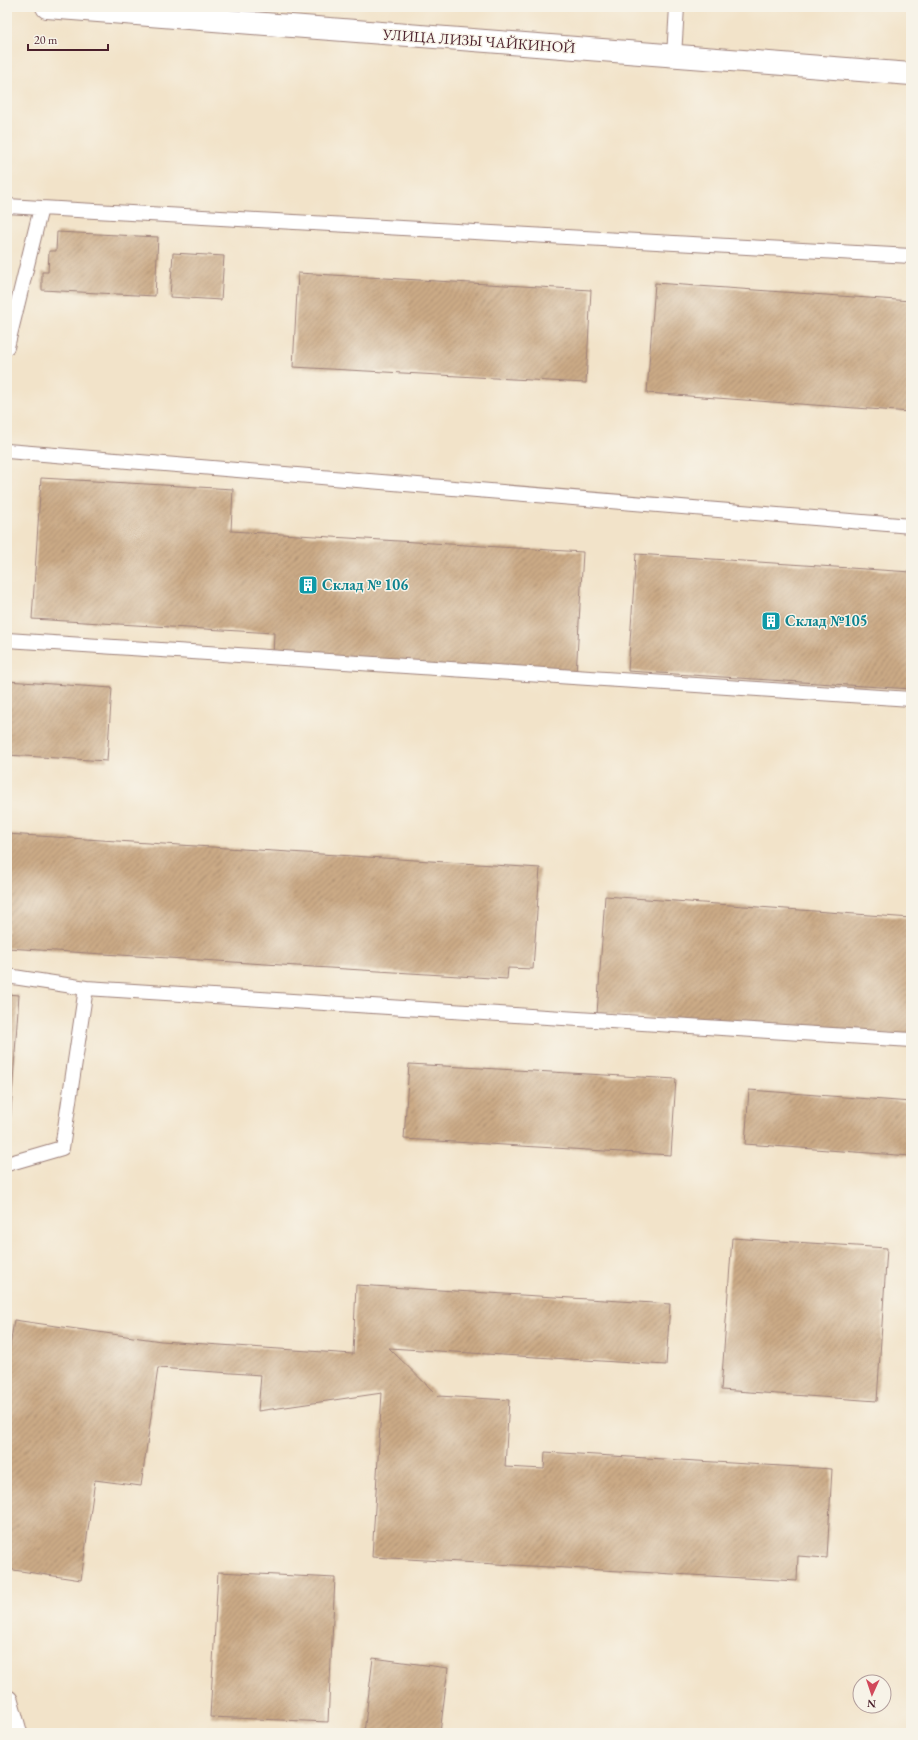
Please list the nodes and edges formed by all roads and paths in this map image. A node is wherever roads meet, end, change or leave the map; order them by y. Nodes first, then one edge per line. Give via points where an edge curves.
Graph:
1 (47, 7) edge
2 (677, 7) edge
3 (674, 56) junction
4 (911, 74) edge
5 (7, 206) edge
6 (41, 208) junction
7 (911, 256) edge
8 (7, 347) edge
9 (7, 451) edge
10 (911, 526) edge
11 (7, 640) edge
12 (911, 699) edge
13 (7, 976) edge
14 (86, 988) junction
15 (911, 1040) edge
16 (7, 1164) edge
17 (7, 1701) edge
18 (16, 1733) edge

1 - 3 street, УЛИЦА ЛИЗЫ ЧАЙКИНОЙ
2 - 3 lane
3 - 4 street, УЛИЦА ЛИЗЫ ЧАЙКИНОЙ
5 - 6 lane
6 - 7 lane
6 - 8 lane
9 - 10 lane
11 - 12 lane
13 - 14 lane
14 - 15 lane
14 - 16 lane via 62,1148
17 - 18 street

